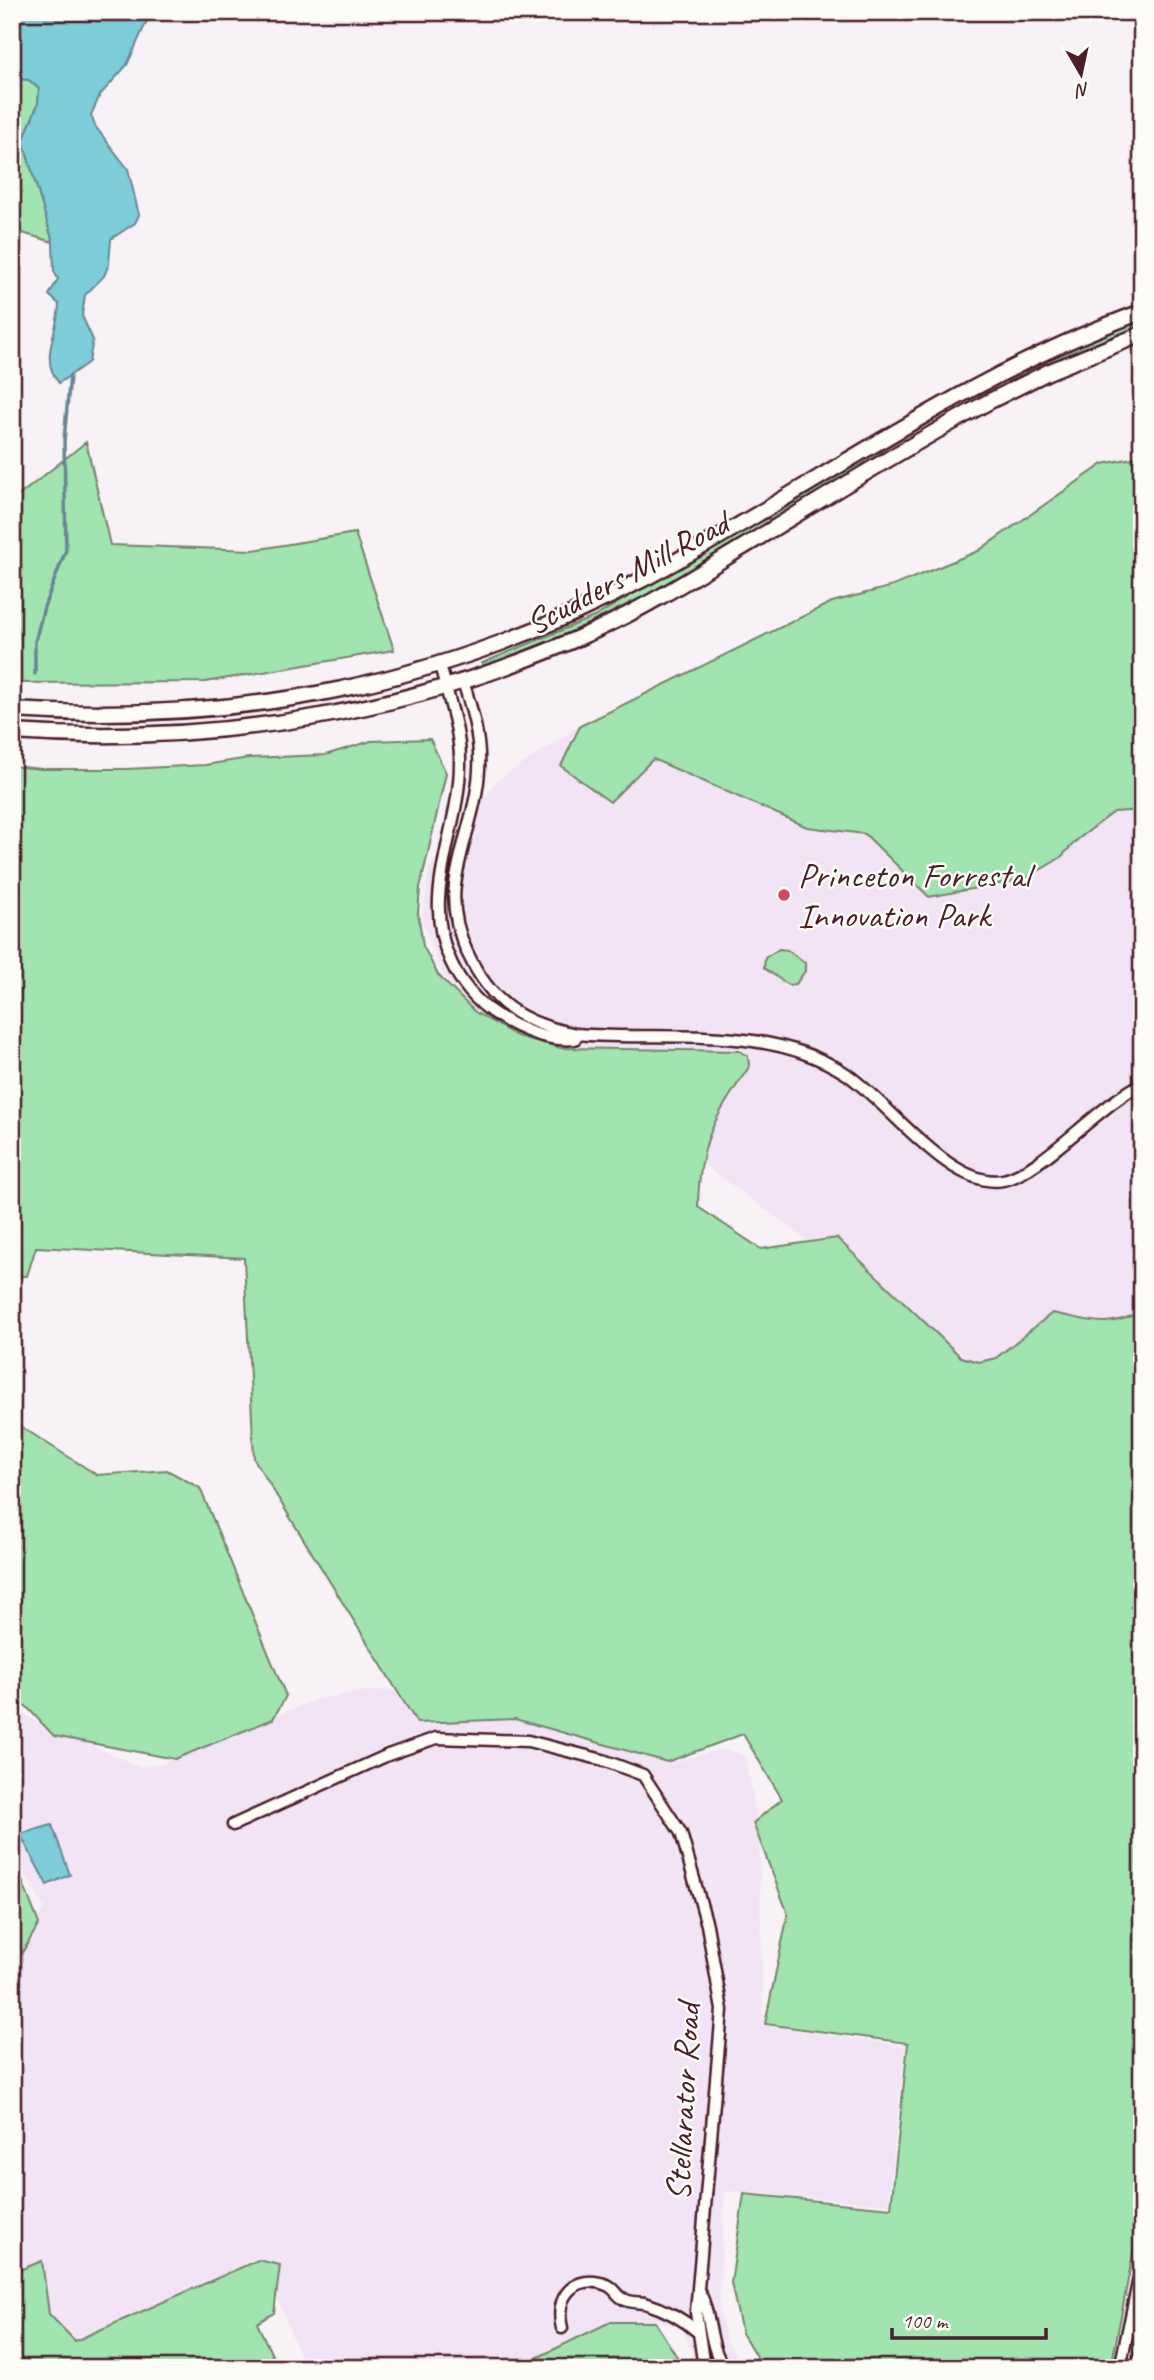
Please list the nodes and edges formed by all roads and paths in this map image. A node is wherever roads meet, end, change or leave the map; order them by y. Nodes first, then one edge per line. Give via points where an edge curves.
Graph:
1 (1142, 312) edge
2 (1142, 334) edge
3 (440, 664) junction
4 (463, 681) junction
5 (445, 687) junction
6 (12, 710) edge
7 (12, 732) edge
8 (597, 1036) junction
9 (1142, 1084) edge
10 (233, 1825) dead end
11 (1142, 2264) edge
12 (700, 2293) junction
13 (562, 2328) dead end
14 (698, 2332) junction
15 (1142, 2346) edge
16 (704, 2355) junction
17 (704, 2368) edge
18 (710, 2368) edge
19 (726, 2368) edge
20 (1120, 2368) edge
21 (1137, 2368) edge

1 - 3 main road, Scudders Mill Road via 1053,346 974,386 653,574 577,613
2 - 4 main road, Scudders Mill Road via 1048,372 934,432 626,615 550,650
3 - 5 street
3 - 6 main road, Scudders Mill Road via 384,681 263,704 119,713
4 - 5 main road, Scudders Mill Road
4 - 8 street via 479,762 455,885 460,936 474,968 500,1002 536,1024
5 - 7 main road, Scudders Mill Road via 328,716 203,733 86,736
5 - 8 street via 460,754 458,787 437,890 441,941 455,971 477,999 512,1025 568,1040
8 - 9 street via 758,1040 801,1051 863,1086 952,1167 990,1181 1024,1172 1112,1100
10 - 12 street, Stellarator Road via 436,1738 528,1741 643,1775 681,1833 707,1925 722,2010
11 - 20 street
12 - 14 street, Stellarator Road
12 - 19 street, Stellarator Road
13 - 14 street via 559,2318 564,2295 579,2283 604,2284 624,2299 684,2320
14 - 16 street, Stellarator Road
15 - 21 street
16 - 17 street, Stellarator Road
16 - 18 street, Stellarator Road

